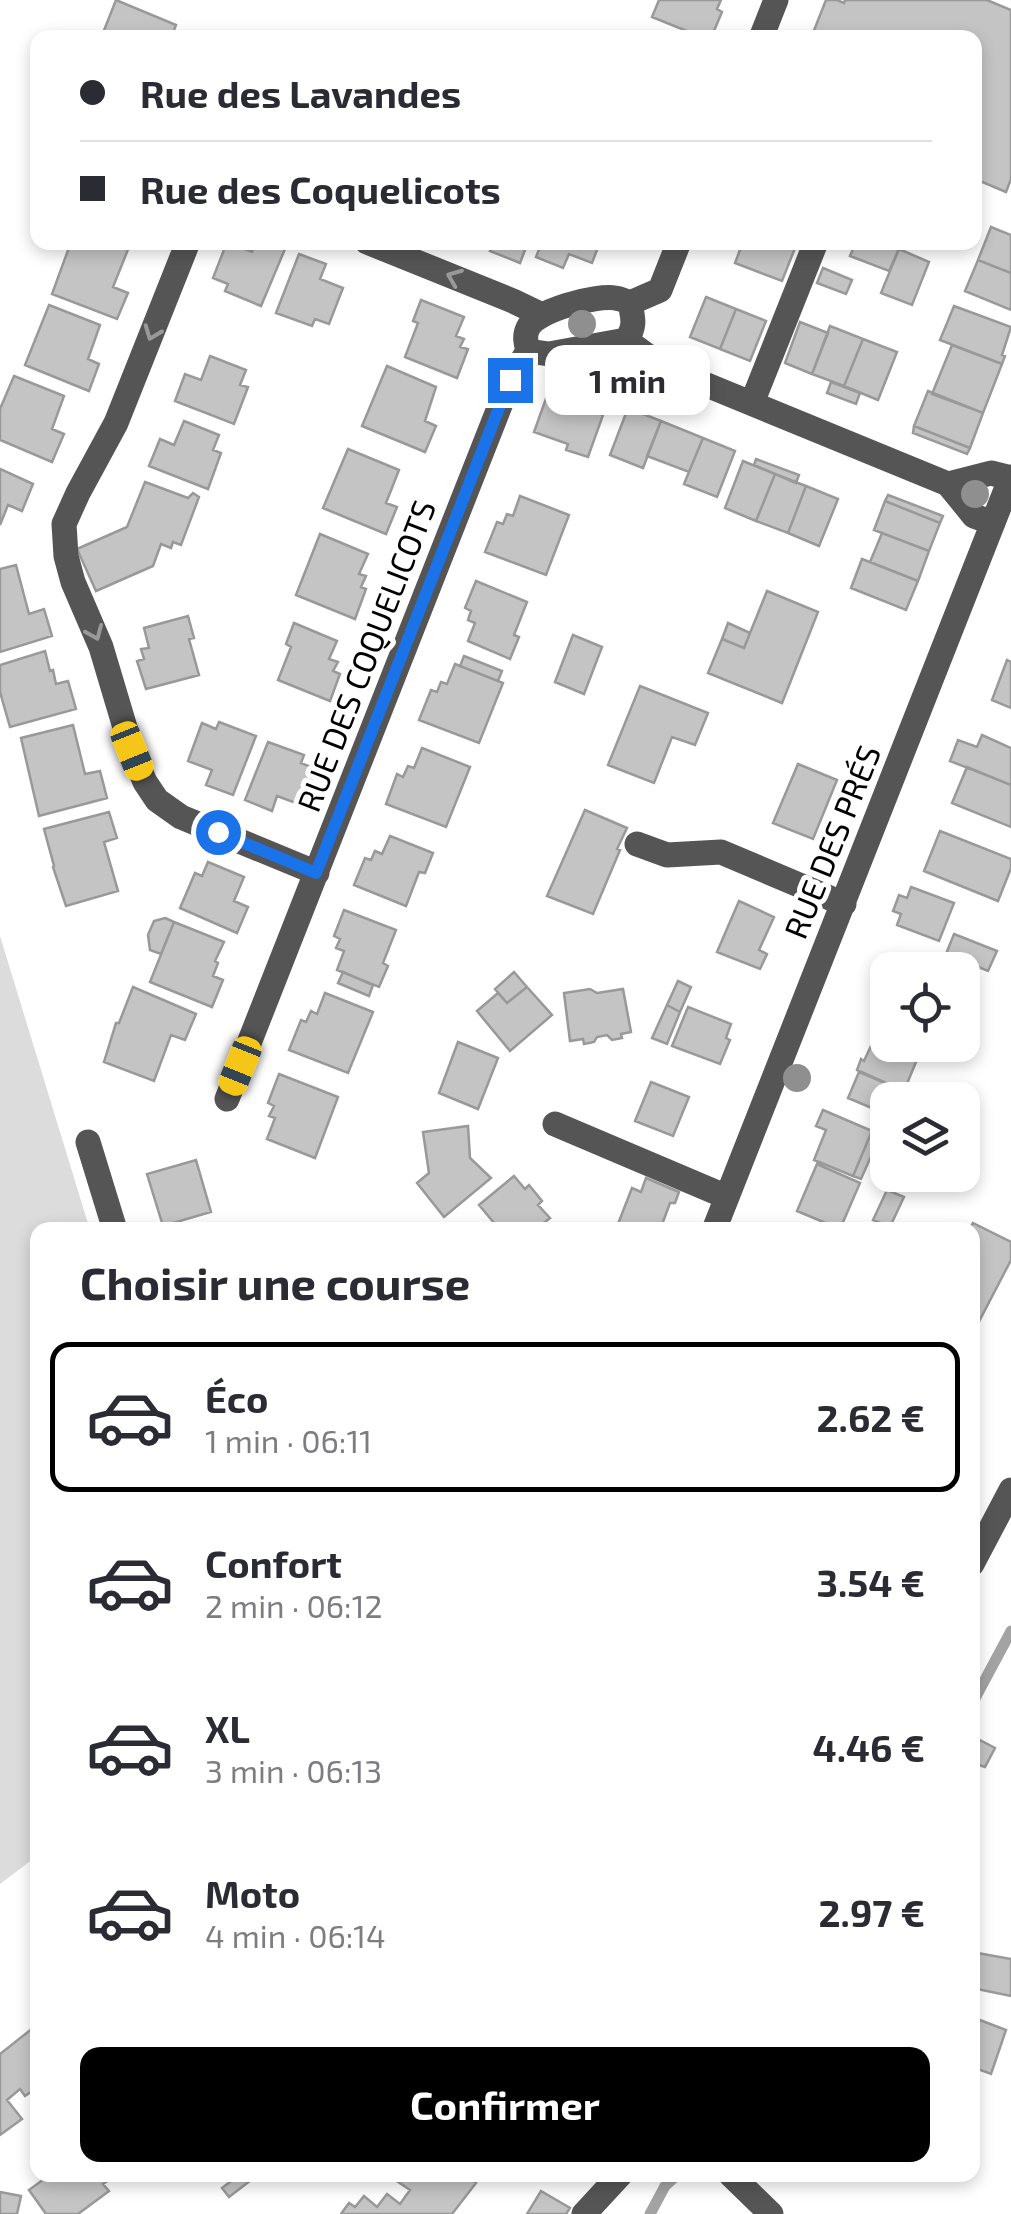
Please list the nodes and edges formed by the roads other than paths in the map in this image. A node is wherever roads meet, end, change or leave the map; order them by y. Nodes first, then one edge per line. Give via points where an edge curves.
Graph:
1 (776, 0) edge
2 (764, 30) edge
3 (185, 250) edge
4 (387, 250) edge
5 (676, 250) edge
6 (813, 250) edge
7 (630, 303) junction
8 (540, 314) junction
9 (626, 340) junction
10 (528, 351) junction
11 (752, 403) junction
12 (1011, 478) edge
13 (948, 484) junction
14 (992, 523) junction
15 (637, 844) dead end
16 (316, 873) junction
17 (844, 904) junction
18 (227, 1098) dead end
19 (555, 1124) dead end
20 (88, 1142) dead end
21 (727, 1197) junction
22 (112, 1222) edge
23 (717, 1222) edge
24 (1011, 1490) edge
25 (980, 1549) edge
26 (614, 2182) edge
27 (738, 2182) edge
28 (584, 2214) edge
29 (771, 2214) edge

1 - 2 street
3 -> 16 street via 116,423 64,524 66,556 132,751 157,800 181,817
8 -> 4 street
5 - 7 street via 660,290
6 - 11 street
7 - 8 street via 608,298
7 - 9 street via 634,323
8 - 10 street, RUE DES COQUELICOTS via 525,338
9 - 10 street via 549,354
9 - 11 street via 663,367
10 - 16 street, RUE DES COQUELICOTS via 510,380
11 - 13 street
12 - 13 street via 991,473
12 - 14 street, RUE DES PRÉS
13 - 14 street via 974,516
14 - 17 street, RUE DES PRÉS
15 - 17 street via 667,855 721,852
16 - 18 street, RUE DES COQUELICOTS
17 - 21 street, RUE DES PRÉS
19 - 21 street
20 - 22 street
21 - 23 street, RUE DES PRÉS
24 - 25 street
26 - 28 street
27 - 29 street

